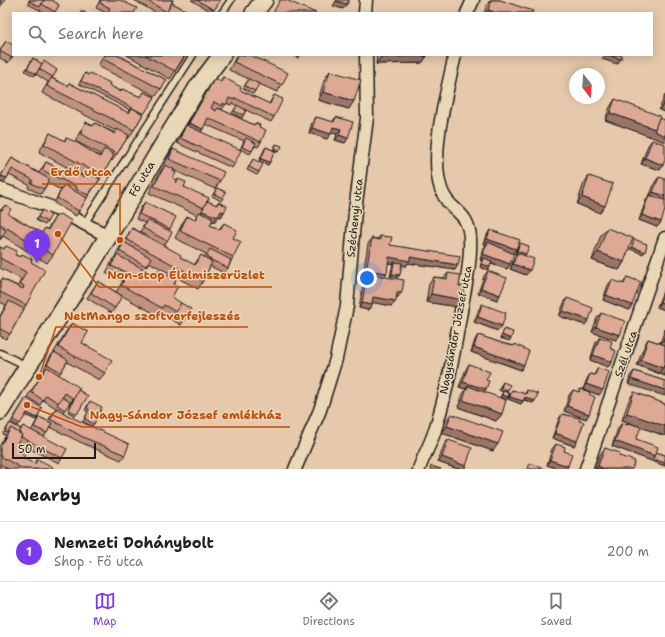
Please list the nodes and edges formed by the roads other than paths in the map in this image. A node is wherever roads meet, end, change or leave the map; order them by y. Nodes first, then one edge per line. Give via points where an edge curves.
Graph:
1 (231, 0) edge
2 (264, 0) edge
3 (366, 0) edge
4 (473, 0) edge
5 (223, 12) edge
6 (255, 12) edge
7 (365, 12) edge
8 (467, 12) edge
9 (192, 56) edge
10 (221, 56) edge
11 (366, 56) edge
12 (455, 56) edge
13 (0, 189) edge
14 (84, 224) junction
15 (108, 236) junction
16 (665, 238) edge
17 (0, 352) edge
18 (27, 366) junction
19 (0, 411) edge
20 (295, 469) edge
21 (418, 469) edge
22 (586, 469) edge

1 - 5 lane
2 - 6 main road
3 - 7 street
4 - 8 street
9 - 14 lane
10 - 15 main road, Fő utca via 194,93
11 - 20 street, Széchenyi utca via 367,118 355,211 348,306 336,359 320,410
12 - 21 street, Nagysándor József utca via 440,126 437,174 441,191 449,204 461,213 468,223 469,269 450,373 434,433
13 - 14 street via 56,209
14 - 15 street
15 - 18 main road, Fő utca
16 - 22 street, Szél utca
17 - 18 lane
18 - 19 main road, Fő utca

